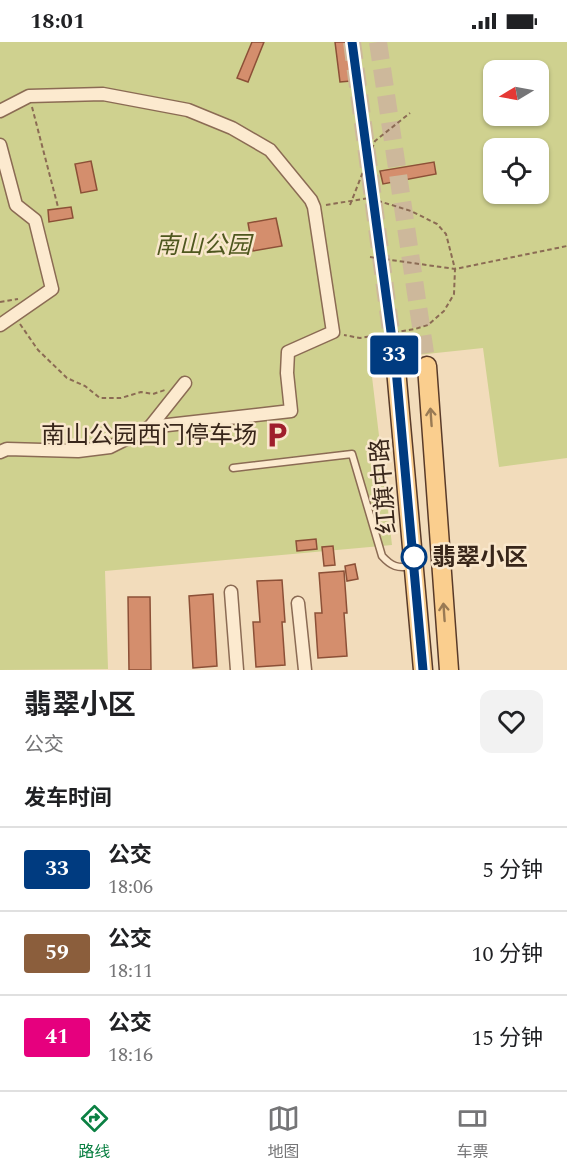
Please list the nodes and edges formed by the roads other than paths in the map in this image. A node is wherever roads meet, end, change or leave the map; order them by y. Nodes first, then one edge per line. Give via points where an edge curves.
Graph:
1 (0, 111) edge
2 (0, 146) edge
3 (0, 325) edge
4 (427, 366) tunnel mouth
5 (396, 369) tunnel mouth
6 (185, 383) road end
7 (150, 427) junction
8 (0, 452) edge
9 (233, 468) dead end
10 (415, 565) junction
11 (231, 592) dead end
12 (298, 603) dead end
13 (237, 670) edge
14 (304, 670) edge
15 (423, 670) edge
16 (448, 670) edge

1 - 7 street via 29,96 103,94 188,110 232,128 270,150 311,200 333,332 288,352 291,411
2 - 3 street via 16,205 35,220 52,289
16 -> 4 main road
5 - 10 main road, 红旗中路
6 - 7 street
7 - 8 street via 110,447
9 - 10 lane via 352,454 382,556 391,566
10 - 15 main road, 红旗中路
11 - 13 street
12 - 14 street

